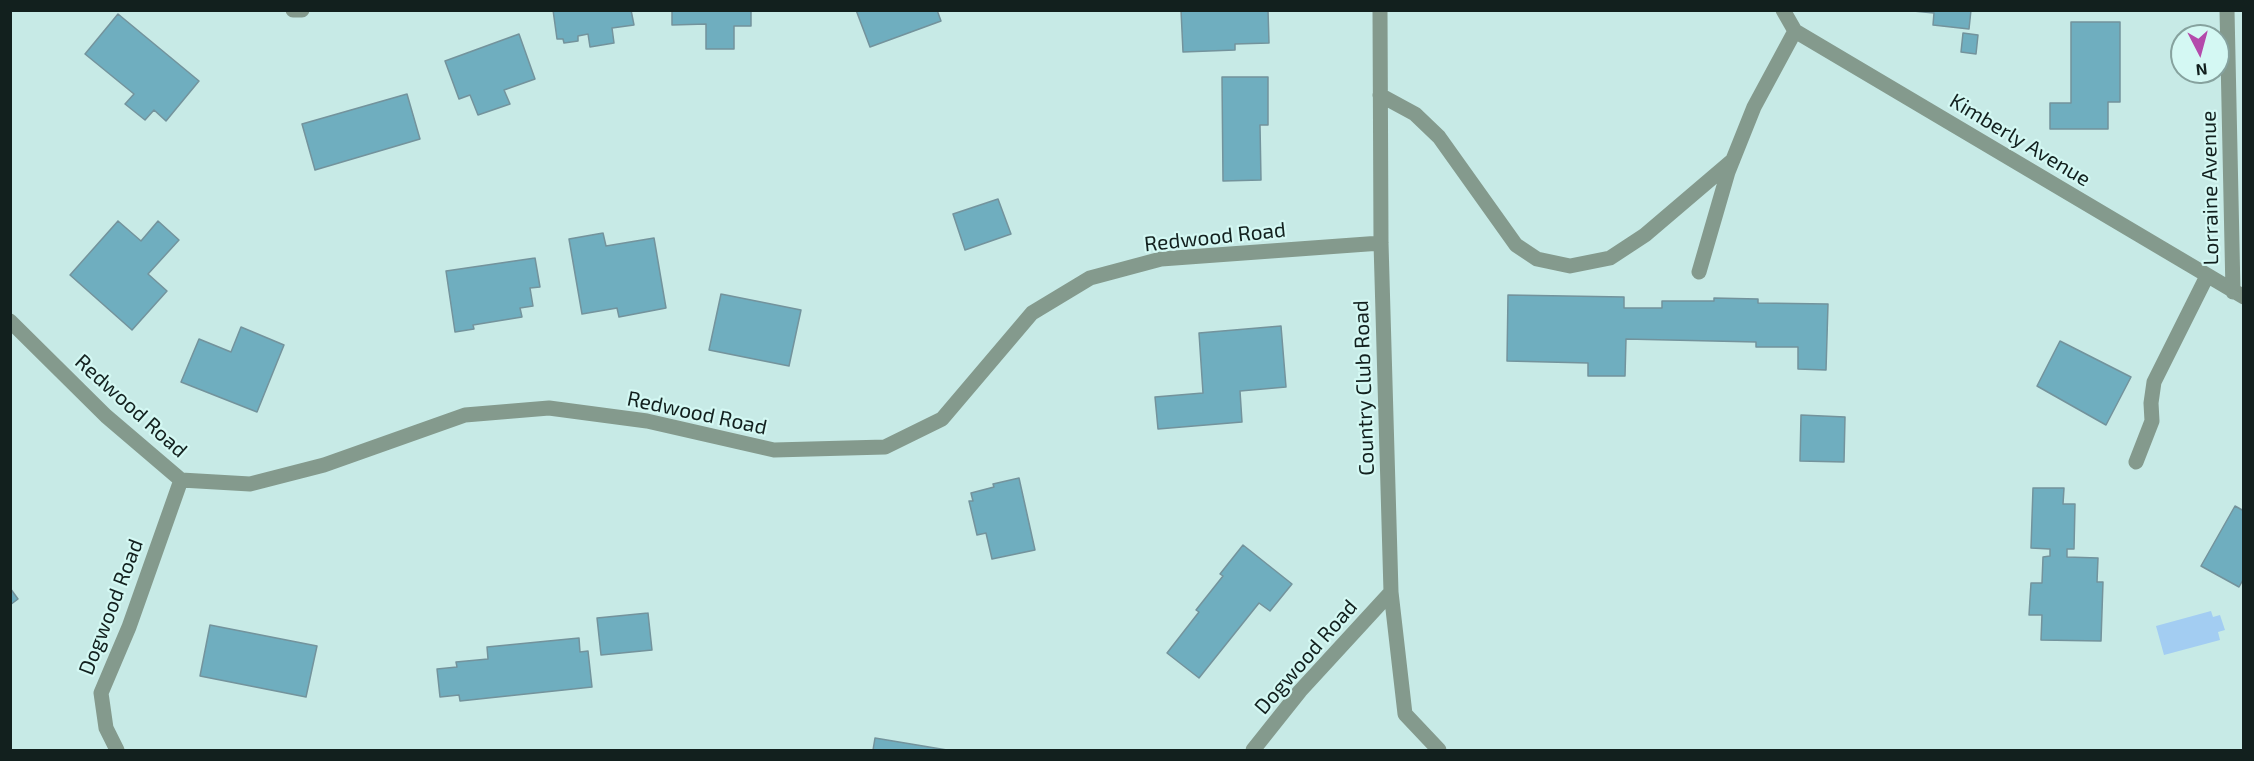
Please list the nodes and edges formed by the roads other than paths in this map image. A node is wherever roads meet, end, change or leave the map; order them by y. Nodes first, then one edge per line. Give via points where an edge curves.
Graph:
1 (293, 10) edge
2 (303, 10) edge
3 (1380, 10) edge
4 (1783, 10) edge
5 (2227, 10) edge
6 (1795, 31) junction
7 (1380, 95) junction
8 (1733, 160) junction
9 (1381, 243) junction
10 (1699, 272) dead end
11 (2206, 276) junction
12 (2238, 295) edge
13 (10, 321) edge
14 (2136, 462) dead end
15 (181, 480) junction
16 (1391, 592) junction
17 (117, 750) edge
18 (1253, 750) edge
19 (1439, 750) edge

1 - 2 street
3 - 7 street, Country Club Road
4 - 6 street, Kimberly Avenue
5 - 12 street, Lorraine Avenue
6 - 8 street via 1754,107
6 - 11 street, Kimberly Avenue
7 - 8 street via 1415,114 1439,137 1516,245 1537,259 1569,266 1610,258 1646,235
7 - 9 street, Country Club Road
8 - 10 street
9 - 15 street, Redwood Road via 1161,259 1090,278 1032,313 942,418 885,447 774,450 647,420 549,408 465,415 324,465 250,484
9 - 16 street, Country Club Road
11 - 12 street, Kimberly Avenue
11 - 14 street via 2154,382 2152,421
13 - 15 street, Redwood Road via 106,416
15 - 17 street, Dogwood Road via 129,627 101,693 106,728
16 - 18 street, Dogwood Road via 1300,691
16 - 19 street, Country Club Road via 1405,714

